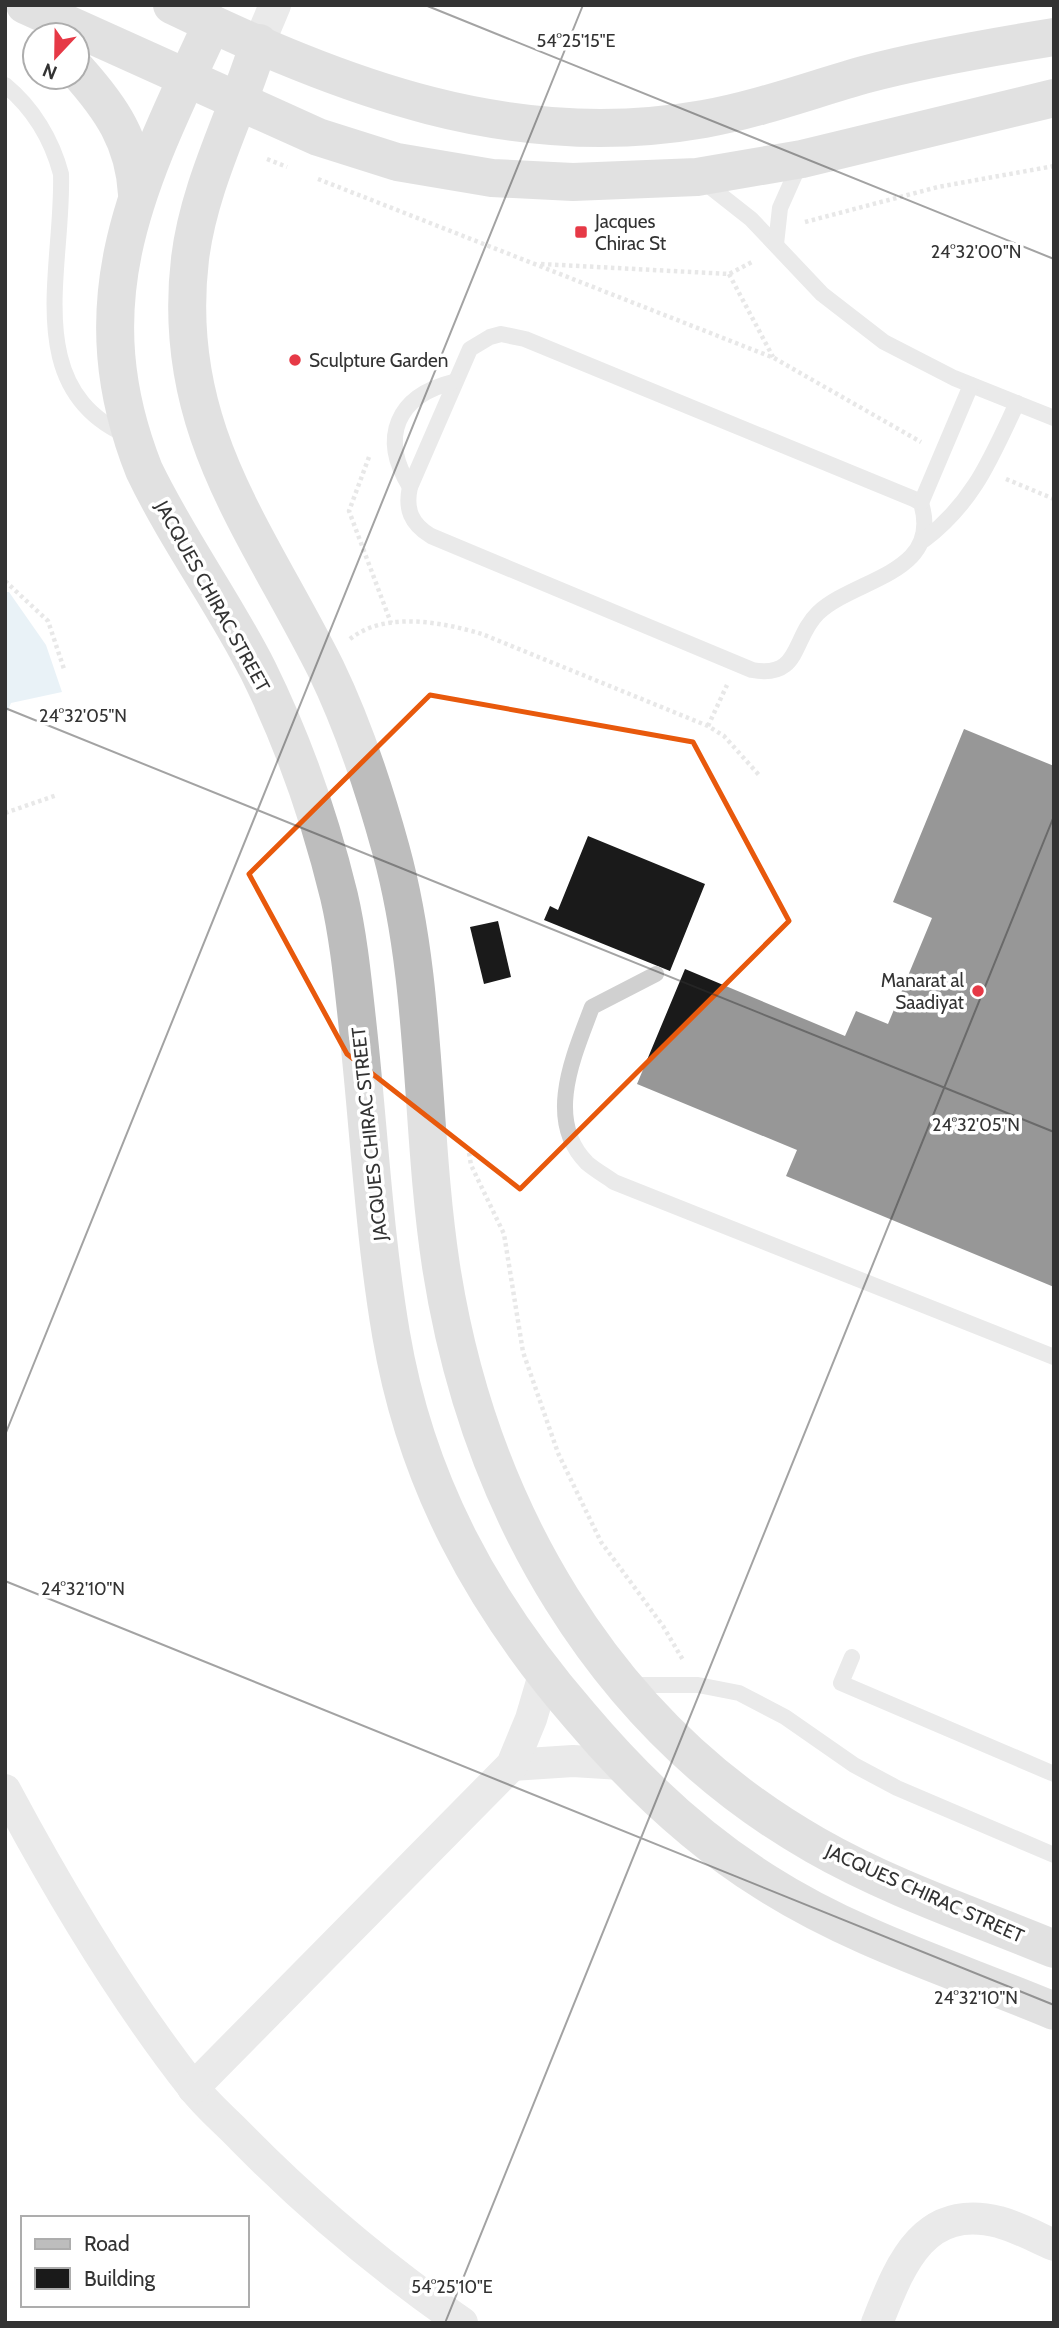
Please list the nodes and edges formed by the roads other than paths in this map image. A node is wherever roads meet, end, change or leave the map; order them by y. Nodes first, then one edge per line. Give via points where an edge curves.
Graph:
1 (19, 5) edge
2 (25, 5) edge
3 (90, 5) edge
4 (172, 5) edge
5 (275, 5) edge
6 (33, 21) edge
7 (1049, 33) edge
8 (223, 58) edge
9 (5, 85) edge
10 (91, 86) edge
11 (1054, 98) edge
12 (802, 159) junction
13 (697, 177) junction
14 (137, 194) junction
15 (776, 244) junction
16 (453, 382) junction
17 (971, 385) junction
18 (1017, 403) junction
19 (1054, 418) edge
20 (131, 437) junction
21 (410, 487) junction
22 (921, 503) junction
23 (924, 540) junction
24 (656, 974) dead end
25 (1054, 1357) edge
26 (852, 1657) dead end
27 (544, 1675) junction
28 (625, 1685) junction
29 (621, 1764) junction
30 (512, 1765) junction
31 (1054, 1774) edge
32 (5, 1790) edge
33 (1054, 1855) edge
34 (1054, 1949) edge
35 (1049, 2015) edge
36 (193, 2088) junction
37 (1054, 2245) edge
38 (462, 2323) edge
39 (877, 2323) edge

1 - 6 street
2 - 8 street
3 - 8 street
4 - 8 street
5 - 8 street, JACQUES CHIRAC STREET
7 - 8 street via 868,74 703,119 568,129 463,115
8 - 13 street via 351,149 444,172 573,182
8 - 14 street, JACQUES CHIRAC STREET
8 - 28 street, JACQUES CHIRAC STREET via 188,274 187,317 197,403 219,469 348,716 393,858 417,999 441,1265 462,1369 484,1445 533,1554 564,1606
9 - 20 lane via 36,119 61,174 55,290 64,378 94,417
10 - 14 street via 122,130 132,156
11 - 12 street
12 - 13 street
12 - 15 lane via 783,199
13 - 15 lane
14 - 20 street, JACQUES CHIRAC STREET via 122,248 114,322 116,368
15 - 17 lane via 822,293 884,342
16 - 21 lane
16 - 21 lane via 430,387 411,401 398,421 395,456
16 - 22 lane via 470,349 490,337 514,335
17 - 18 lane
17 - 22 lane
18 - 19 lane
18 - 23 lane via 974,491
20 - 27 street, JACQUES CHIRAC STREET via 159,502 258,670 309,793 342,913 390,1330 413,1427 431,1479 476,1574
21 - 23 lane via 413,521 431,536 766,673 790,662 818,613 903,564
22 - 23 lane via 926,520
24 - 25 lane via 592,1007 566,1082 565,1126 586,1162 614,1182
26 - 31 lane via 841,1683
27 - 29 street, JACQUES CHIRAC STREET
27 - 30 street
28 - 33 lane via 698,1685 739,1693 897,1788
28 - 34 street, JACQUES CHIRAC STREET via 718,1777 810,1843 860,1870
29 - 30 street
29 - 35 street, JACQUES CHIRAC STREET via 692,1829 776,1888 877,1941
30 - 36 street
32 - 36 street via 122,1989
36 - 38 street via 290,2187 396,2277
37 - 39 street via 980,2218 938,2227 906,2255

